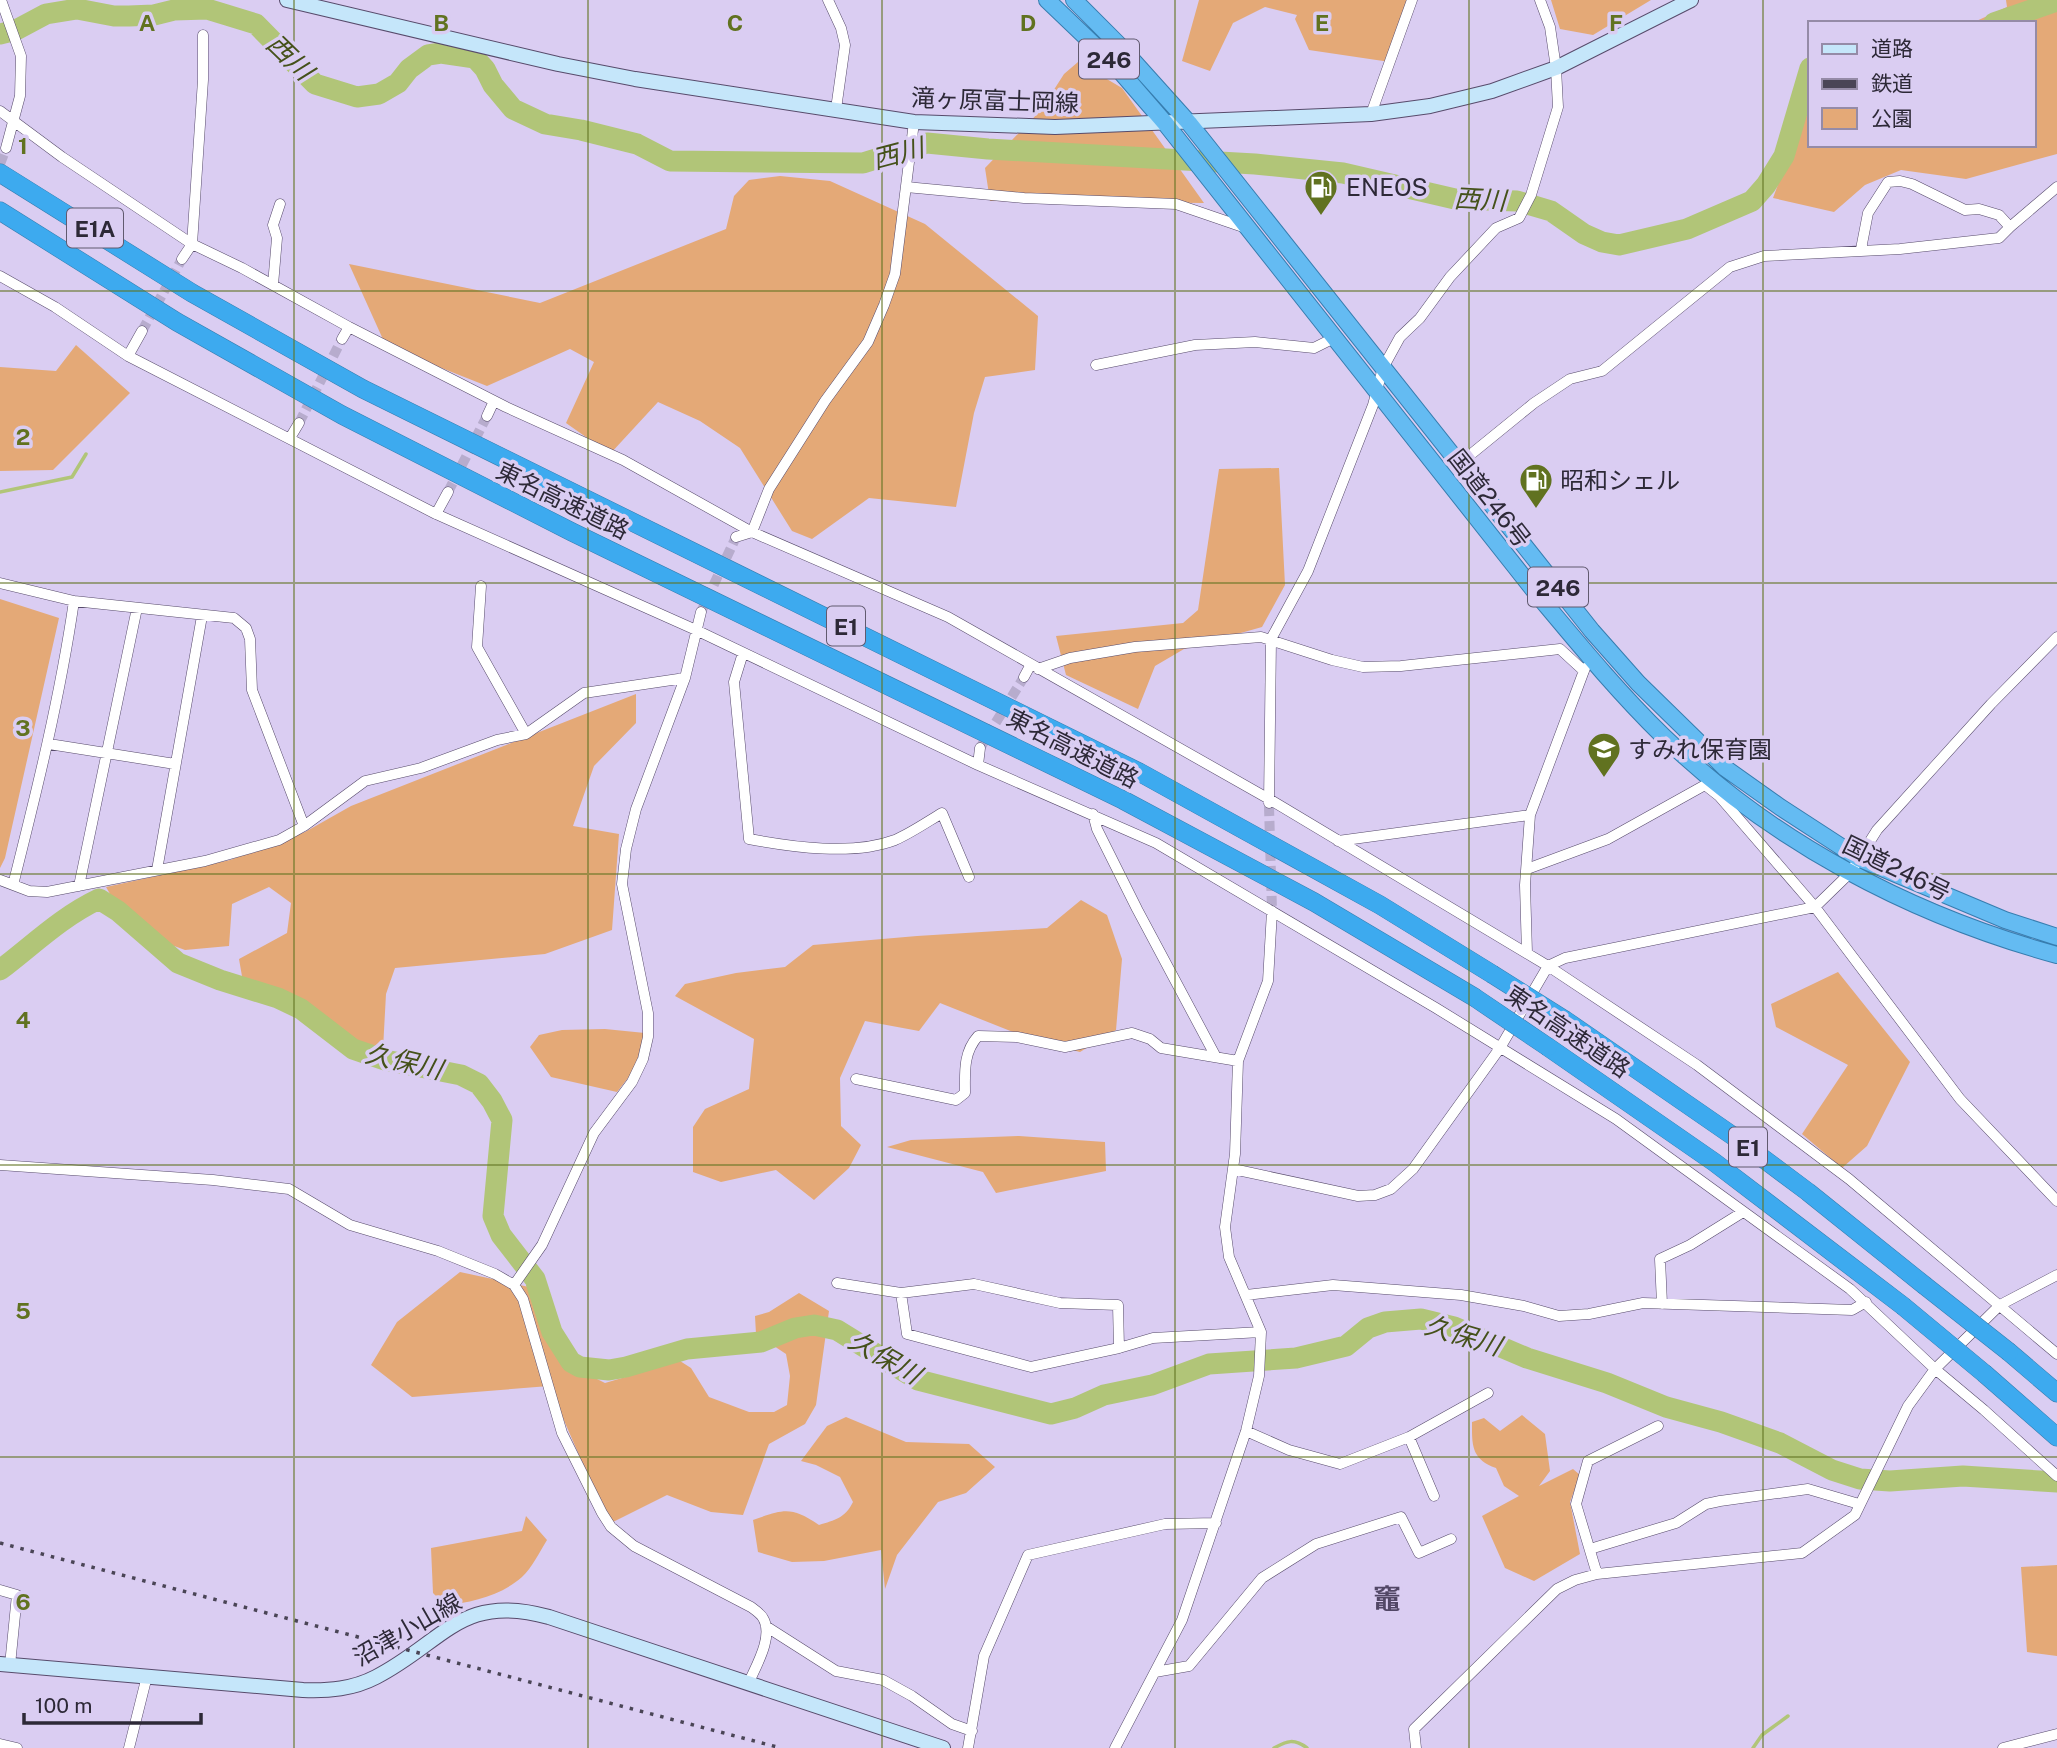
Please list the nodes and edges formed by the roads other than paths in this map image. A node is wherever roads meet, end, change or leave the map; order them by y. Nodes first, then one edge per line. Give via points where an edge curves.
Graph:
1 (1, 0) edge
2 (287, 0) edge
3 (828, 0) edge
4 (1047, 0) edge
5 (1074, 0) edge
6 (1412, 0) edge
7 (1539, 0) edge
8 (1690, 0) edge
9 (203, 35) dead end
10 (1556, 68) junction
11 (836, 109) junction
12 (0, 111) edge
13 (1371, 114) junction
14 (12, 120) junction
15 (914, 122) junction
16 (1192, 127) junction
17 (1170, 128) junction
18 (3, 155) edge
19 (0, 173) edge
20 (906, 183) junction
21 (2057, 187) edge
22 (280, 204) dead end
23 (0, 211) edge
24 (0, 225) edge
25 (2010, 227) junction
26 (1250, 229) junction
27 (192, 244) junction
28 (1861, 249) junction
29 (182, 259) tunnel mouth
30 (0, 275) edge
31 (273, 285) junction
32 (192, 293) junction
33 (177, 322) junction
34 (349, 327) junction
35 (142, 331) tunnel mouth
36 (1336, 337) junction
37 (342, 339) tunnel mouth
38 (128, 356) junction
39 (1096, 365) dead end
40 (1383, 368) junction
41 (1378, 391) junction
42 (494, 401) junction
43 (487, 416) tunnel mouth
44 (299, 423) tunnel mouth
45 (290, 438) junction
46 (1459, 464) junction
47 (448, 492) tunnel mouth
48 (436, 514) junction
49 (751, 532) junction
50 (736, 537) dead end
51 (0, 583) edge
52 (481, 586) dead end
53 (74, 601) junction
54 (137, 608) junction
55 (701, 612) tunnel mouth
56 (202, 615) junction
57 (696, 630) junction
58 (2057, 637) edge
59 (1271, 639) junction
60 (743, 653) junction
61 (1586, 664) junction
62 (1035, 667) junction
63 (1024, 677) tunnel mouth
64 (685, 678) junction
65 (526, 734) junction
66 (49, 744) junction
67 (980, 748) tunnel mouth
68 (106, 753) junction
69 (175, 764) junction
70 (978, 765) junction
71 (1269, 803) junction
72 (1093, 814) junction
73 (1530, 815) junction
74 (304, 825) junction
75 (1338, 841) junction
76 (1860, 859) junction
77 (1527, 869) junction
78 (157, 870) junction
79 (1850, 873) junction
80 (969, 877) dead end
81 (0, 880) edge
82 (13, 884) junction
83 (79, 887) junction
84 (1815, 907) junction
85 (1272, 911) junction
86 (2057, 937) edge
87 (1527, 953) junction
88 (2057, 955) edge
89 (1548, 966) junction
90 (1500, 1048) junction
91 (1216, 1057) junction
92 (1238, 1061) junction
93 (856, 1079) dead end
94 (0, 1166) edge
95 (1233, 1169) junction
96 (2057, 1201) edge
97 (1743, 1212) junction
98 (2057, 1275) edge
99 (837, 1283) dead end
100 (515, 1284) junction
101 (901, 1293) junction
102 (1246, 1295) junction
103 (1866, 1302) junction
104 (1662, 1304) junction
105 (2000, 1305) junction
106 (1261, 1332) junction
107 (1119, 1348) junction
108 (2057, 1354) edge
109 (1935, 1369) junction
110 (1488, 1393) dead end
111 (2057, 1394) edge
112 (1658, 1426) dead end
113 (1246, 1431) junction
114 (1409, 1437) junction
115 (2057, 1437) edge
116 (2054, 1473) edge
117 (1434, 1496) dead end
118 (1859, 1504) junction
119 (1216, 1523) junction
120 (1451, 1539) dead end
121 (1591, 1549) junction
122 (1597, 1574) junction
123 (0, 1590) edge
124 (767, 1626) junction
125 (5, 1664) edge
126 (1155, 1672) junction
127 (147, 1676) junction
128 (749, 1682) junction
129 (972, 1731) junction
130 (2057, 1734) edge
131 (0, 1744) edge
132 (17, 1748) edge
133 (129, 1748) edge
134 (943, 1748) edge
135 (968, 1748) edge
136 (1115, 1748) edge
137 (1416, 1748) edge
138 (2003, 1748) edge

1 - 14 street via 21,56 20,96
2 - 11 main road, 滝ヶ原富士岡線 via 558,64
3 - 11 street via 845,45
4 - 17 highway, 国道246号 / 246 via 1114,64
5 - 16 highway, 国道246号 / 246
6 - 13 street
7 - 10 street via 1550,27
8 - 10 main road, 滝ヶ原富士岡線
9 - 27 street
10 - 13 main road, 滝ヶ原富士岡線 via 1492,91
10 - 40 street via 1558,107 1531,195 1519,218 1496,228 1450,277 1400,337
11 - 15 main road, 滝ヶ原富士岡線
12 - 14 street
13 - 16 main road, 滝ヶ原富士岡線
14 - 18 street
14 - 27 street
15 - 17 main road, 滝ヶ原富士岡線
15 - 20 street
16 - 17 main road, 滝ヶ原富士岡線
16 - 40 highway, 国道246号 / 246
17 - 26 highway, 国道246号 / 246
18 - 32 highway, E1A
19 - 32 highway, 東名高速道路 / E1
20 - 26 street via 1024,198 1176,204
20 - 49 street via 895,274 868,342 769,489
21 - 25 street
22 - 31 street via 272,225 277,238
23 - 33 highway, 東名高速道路 / E1
24 - 33 highway
25 - 28 street via 1999,238
25 - 28 street via 1999,215 1965,210 1912,184 1888,182 1868,212
26 - 36 highway, 国道246号 / 246
27 - 29 street
27 - 31 street
28 - 46 street via 1764,257 1730,267 1602,371 1570,379
30 - 38 street
31 - 34 street
32 - 111 highway, 東名高速道路 / E1, bridge via 425,420 1139,772 1380,905 1565,1020 1787,1176
33 - 115 highway, 東名高速道路 / E1, bridge via 446,469 1123,800 1314,902 1474,998 1714,1162 1903,1306
34 - 37 street
34 - 42 street
35 - 38 street
36 - 39 street via 1314,348 1255,342 1195,345
36 - 41 highway, 国道246号 / 246
38 - 45 street
40 - 41 street
40 - 46 highway, 国道246号 / 246
41 - 59 street via 1308,571
41 - 61 highway, 国道246号 / 246
42 - 43 street
42 - 49 street via 623,460
44 - 45 street
45 - 48 street
46 - 76 highway, 国道246号 / 246 via 1592,631 1676,722 1725,768
47 - 48 street
48 - 57 street
49 - 50 street
49 - 62 street via 948,617
51 - 53 street
52 - 65 street via 477,647
53 - 54 street
53 - 66 street
54 - 56 street
54 - 68 street
55 - 57 street
56 - 69 street
56 - 74 street via 234,618 246,628 251,690
57 - 60 street
57 - 64 street
58 - 76 street via 1877,830
59 - 61 street via 1363,667 1560,649
59 - 62 street via 1135,647
59 - 71 street
60 - 70 street
60 - 80 street via 733,682 749,839 850,849 894,840 942,813
61 - 73 street
61 - 79 highway, 国道246号 / 246 via 1715,782
62 - 63 street
62 - 71 street
64 - 65 street via 584,693
64 - 100 street via 636,809 624,860 622,884 648,1013 643,1059 632,1082 594,1133 542,1245
65 - 74 street via 365,781
66 - 68 street
66 - 82 street
67 - 70 street
68 - 69 street
68 - 83 street
69 - 78 street
70 - 72 street
71 - 75 street
72 - 85 street via 1156,843
72 - 91 street via 1137,909
73 - 75 street
73 - 77 street
74 - 78 street via 254,848
75 - 87 street
76 - 79 street
76 - 86 highway, 国道246号 / 246 via 2004,920
77 - 84 street via 1608,839 1705,785 1720,796
77 - 87 street
78 - 83 street
79 - 84 street
79 - 88 highway, 国道246号 / 246 via 1980,932
81 - 82 street
82 - 83 street via 47,892
84 - 89 street via 1565,958
84 - 96 street via 1960,1099
85 - 90 street
85 - 92 street via 1268,981
87 - 89 street
89 - 90 street
89 - 105 street via 1697,1065 1849,1179
90 - 95 street via 1413,1169 1391,1188 1358,1196
90 - 97 street via 1616,1119
91 - 92 street
91 - 93 street via 1161,1048 1132,1033 1065,1047 1017,1037 978,1036 964,1062 965,1094 956,1100
92 - 95 street
94 - 100 street via 289,1189 350,1225 438,1251
95 - 102 street via 1226,1241
97 - 103 street
97 - 104 street via 1660,1259
98 - 105 street
99 - 101 street
100 - 124 street via 562,1433 611,1527 634,1546 751,1607
101 - 107 street via 907,1334 1031,1367
101 - 107 street via 974,1284 1060,1303 1118,1305
102 - 104 street via 1333,1284 1461,1295 1559,1316
102 - 106 street
103 - 104 street via 1852,1310
103 - 109 street
105 - 108 street
105 - 109 street
106 - 107 street via 1153,1338
106 - 113 street via 1259,1376
109 - 116 street
109 - 118 street via 1908,1406
110 - 114 street
112 - 121 street via 1588,1461 1576,1504
113 - 114 street via 1340,1465
113 - 119 street
114 - 117 street
118 - 121 street via 1808,1489 1720,1501 1706,1504 1676,1523
118 - 122 street via 1855,1515 1802,1553
119 - 126 street via 1182,1620
119 - 129 street via 1164,1524 1028,1555 984,1656
120 - 126 street via 1419,1553 1401,1517 1316,1544 1262,1578 1189,1665
121 - 122 street
122 - 137 street via 1557,1589 1535,1609 1415,1729
123 - 125 street via 17,1595
124 - 128 street
124 - 129 street via 836,1671 883,1681 952,1724
125 - 127 main road, 沼津小山線
126 - 136 street
127 - 128 main road, 沼津小山線 via 337,1690 377,1677 478,1613 508,1609 549,1617
127 - 133 street
128 - 134 main road, 沼津小山線
129 - 135 street
130 - 138 street
131 - 132 street

